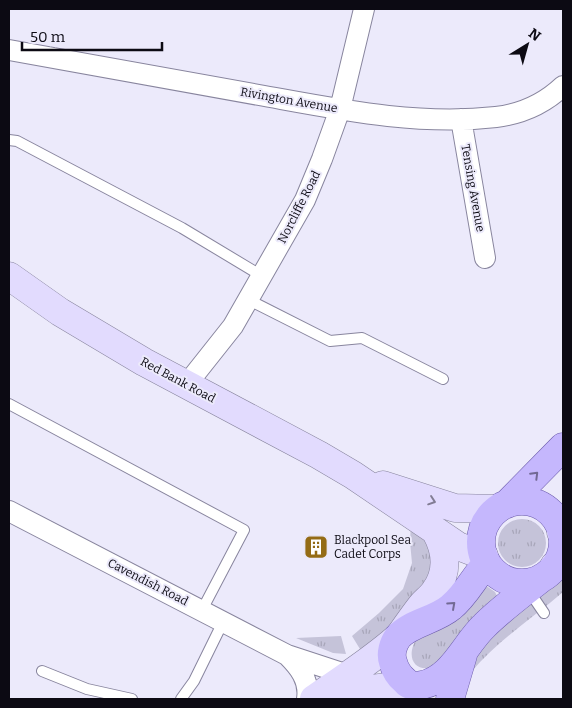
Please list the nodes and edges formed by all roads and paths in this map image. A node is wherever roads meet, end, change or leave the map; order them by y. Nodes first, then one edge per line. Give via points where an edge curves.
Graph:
1 (364, 9) edge
2 (9, 50) edge
3 (563, 86) edge
4 (340, 109) junction
5 (461, 119) junction
6 (9, 140) edge
7 (484, 258) dead end
8 (9, 276) edge
9 (262, 276) junction
10 (249, 300) junction
11 (443, 379) dead end
12 (187, 384) junction
13 (9, 404) edge
14 (563, 447) edge
15 (353, 475) junction
16 (502, 507) junction
17 (9, 511) edge
18 (561, 523) edge
19 (436, 532) junction
20 (485, 560) junction
21 (543, 576) edge
22 (202, 610) junction
23 (544, 612) dead end
24 (223, 622) junction
25 (398, 637) junction
26 (464, 652) junction
27 (287, 654) junction
28 (42, 671) dead end
29 (349, 687) edge
30 (413, 690) edge
31 (132, 699) edge
32 (181, 699) edge
33 (307, 699) edge
34 (314, 699) edge
35 (450, 699) edge

1 - 4 street, Norcliffe Road
2 - 4 street, Rivington Avenue
3 - 5 street, Rivington Avenue via 551,98 532,107 498,117
4 - 5 street, Rivington Avenue via 400,118
4 - 9 street, Norcliffe Road via 305,200
5 - 7 street, Tensing Avenue
6 - 9 lane via 17,141 182,228
8 - 12 street, Red Bank Road via 60,312
9 - 10 street, Norcliffe Road
10 - 11 lane via 330,341 362,338
10 - 12 street, Norcliffe Road via 233,326
12 - 15 street, Red Bank Road
13 - 22 lane via 244,530
16 -> 14 main road
15 -> 16 street, Red Bank Road via 454,508
15 - 19 street, Red Bank Road
16 - 18 main road via 527,501 545,509
16 - 20 main road via 487,521 481,536
17 - 22 street, Cavendish Road
18 - 21 main road via 562,550
19 - 20 street, Red Bank Road
19 - 25 street via 444,550 444,573 434,592
20 - 21 main road via 500,576 518,583
25 -> 20 main road via 452,606
21 - 23 lane
21 - 26 main road via 482,628
22 - 24 street, Cavendish Road
24 - 27 street, Cavendish Road
24 - 32 lane via 194,681
25 - 29 street
25 - 30 main road via 392,648 393,662
26 - 30 main road via 437,680
26 - 35 main road
27 - 29 street, Cavendish Road
27 - 33 street, Cavendish Road via 305,677
28 - 31 lane via 87,689
29 - 30 street
29 - 34 street

